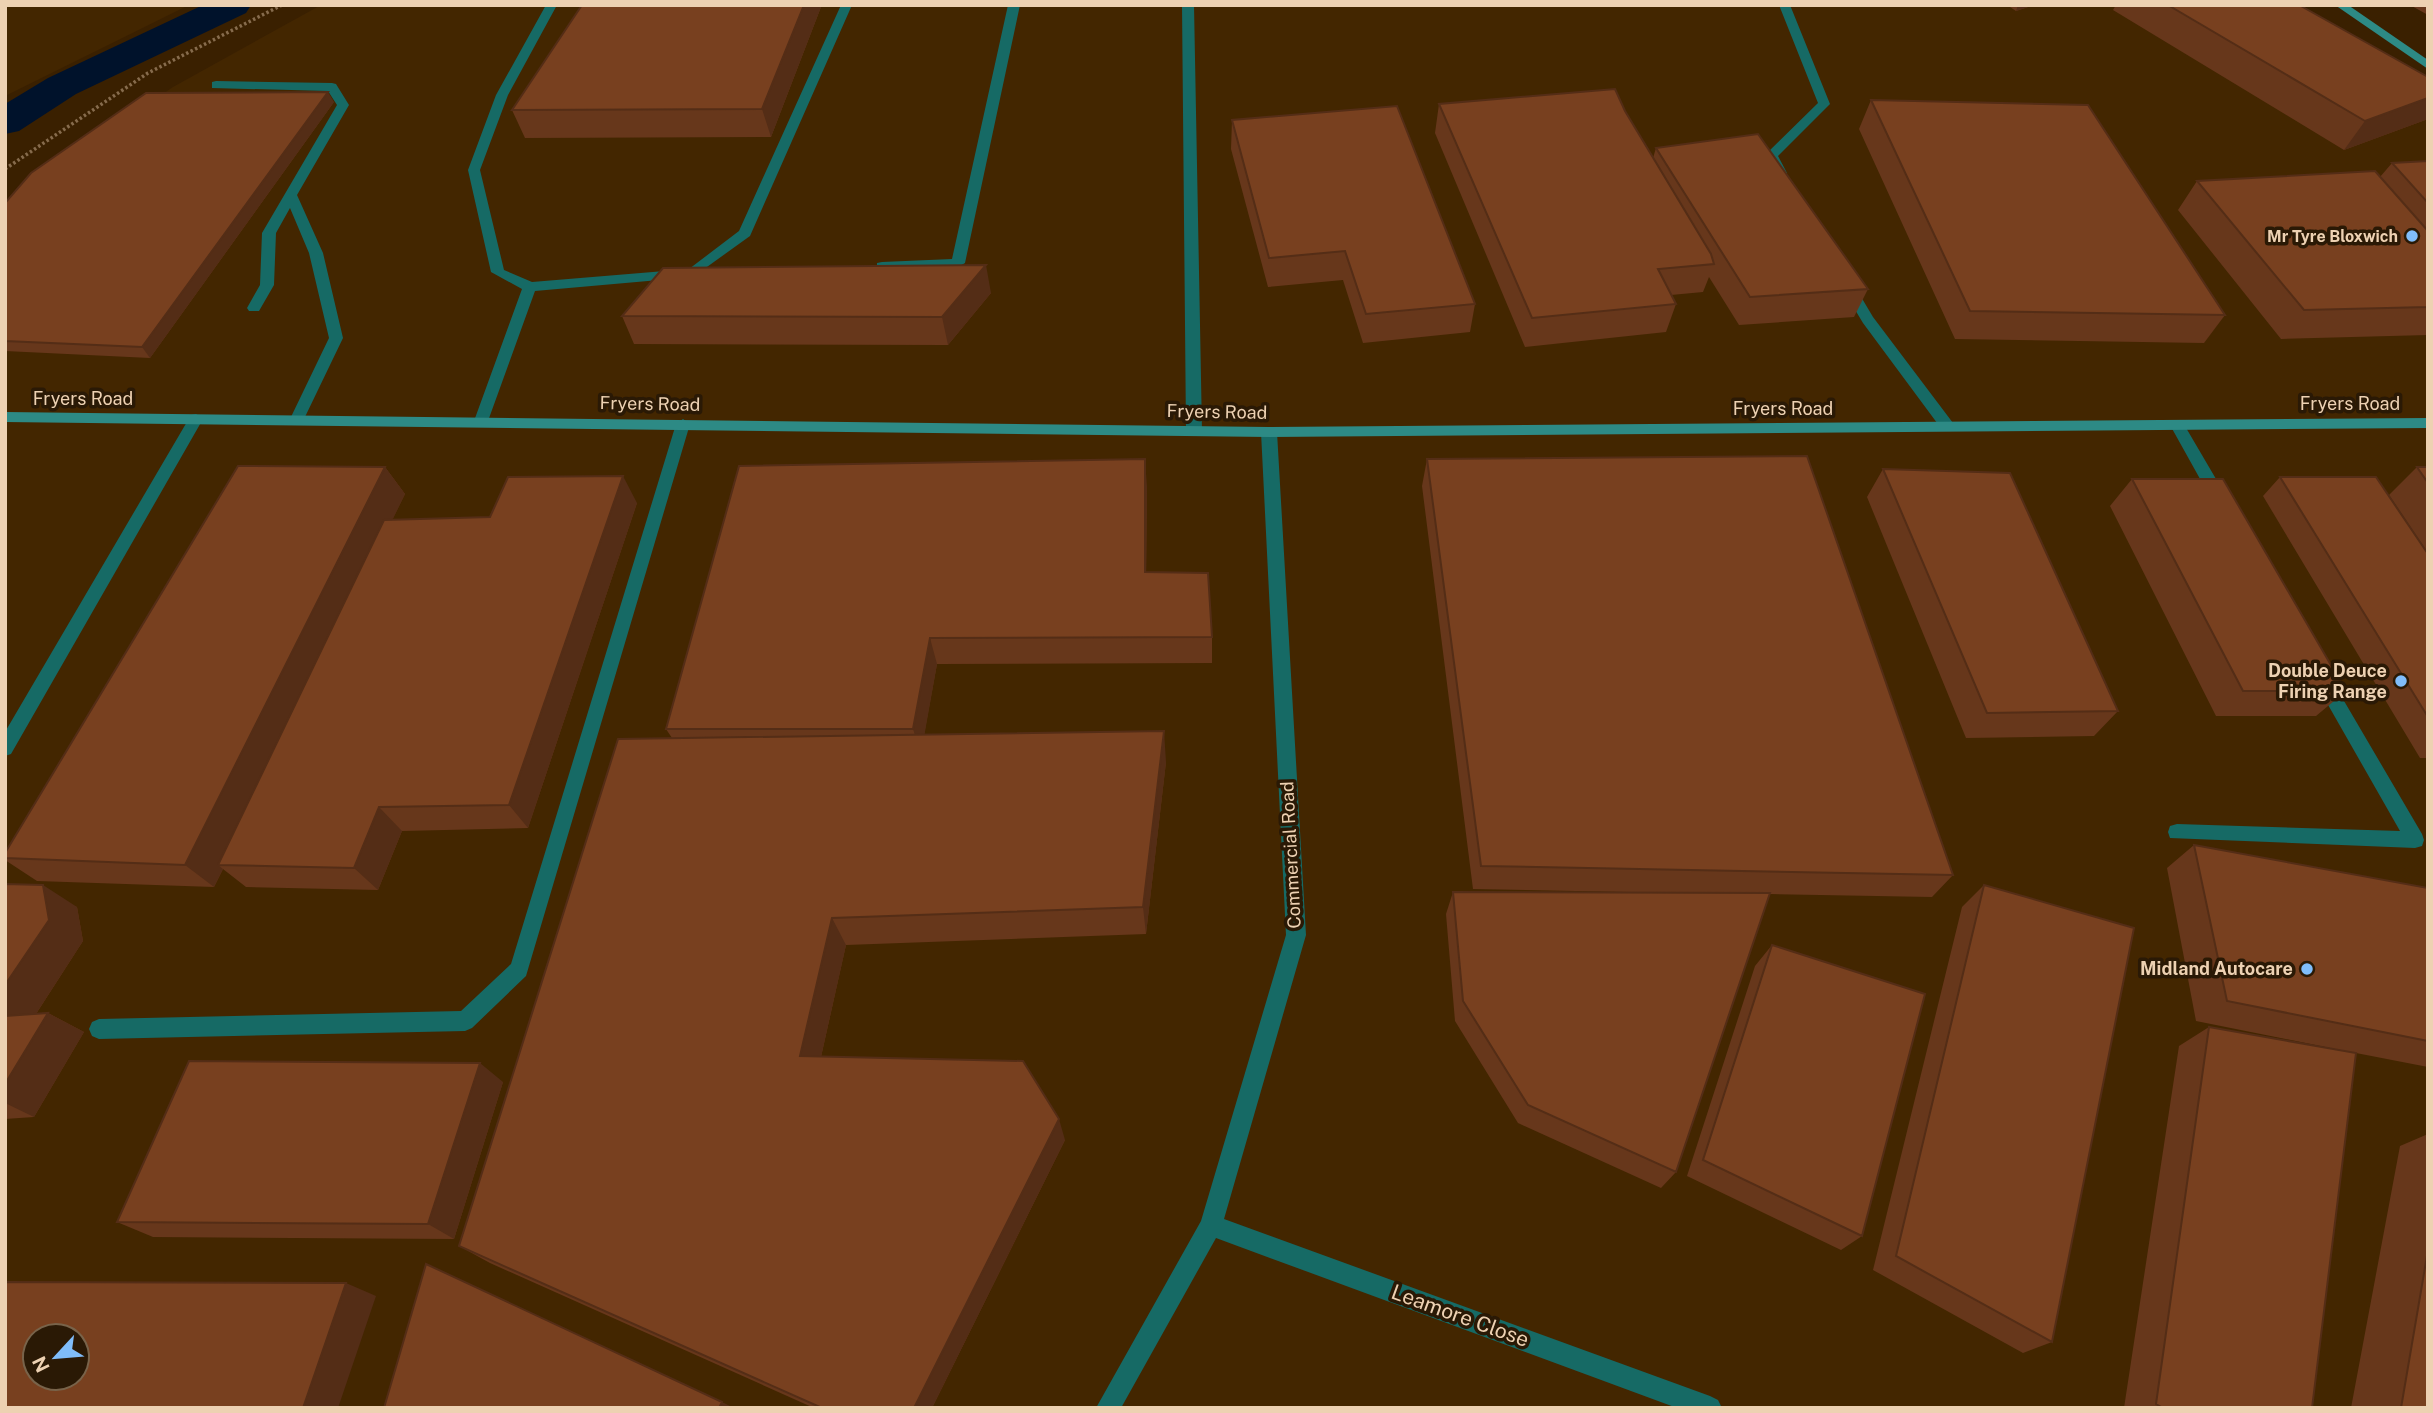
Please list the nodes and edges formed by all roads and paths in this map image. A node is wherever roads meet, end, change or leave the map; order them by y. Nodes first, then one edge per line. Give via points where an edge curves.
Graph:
1 (282, 5) edge
2 (552, 5) edge
3 (848, 5) edge
4 (1014, 5) edge
5 (1188, 5) edge
6 (1784, 5) edge
7 (2340, 5) edge
8 (2428, 66) edge
9 (216, 85) dead end
10 (5, 169) edge
11 (1792, 191) edge
12 (291, 195) junction
13 (874, 267) edge
14 (721, 272) edge
15 (1840, 273) edge
16 (693, 274) junction
17 (530, 287) junction
18 (254, 308) dead end
19 (5, 417) edge
20 (196, 419) junction
21 (297, 419) junction
22 (481, 421) junction
23 (2428, 423) edge
24 (682, 424) junction
25 (2177, 425) junction
26 (1948, 427) junction
27 (1194, 431) junction
28 (1269, 432) junction
29 (2231, 520) edge
30 (2313, 662) edge
31 (5, 749) edge
32 (2177, 832) dead end
33 (99, 1030) dead end
34 (1210, 1225) junction
35 (1108, 1408) edge
36 (1710, 1408) edge

1 - 10 path via 148,73
2 - 17 lane via 502,95 474,170 498,272
3 - 16 lane via 745,233
4 - 13 lane via 958,263
5 - 27 lane
6 - 11 lane via 1824,104 1771,155
7 - 8 street
9 - 12 lane via 319,86 332,87 338,93 343,105 340,115
12 - 18 lane via 269,233 267,285
12 - 21 lane via 316,253 336,338
14 - 16 lane
15 - 26 lane via 1868,320
16 - 17 lane
17 - 22 lane
19 - 20 street, Fryers Road
20 - 21 street, Fryers Road
20 - 31 lane
21 - 22 street, Fryers Road
22 - 24 street, Fryers Road
23 - 25 street, Fryers Road
24 - 27 street, Fryers Road
24 - 33 lane via 519,969 465,1021
25 - 26 street, Fryers Road
25 - 29 lane
26 - 28 street, Fryers Road
27 - 28 street, Fryers Road
28 - 34 lane, Commercial Road via 1296,935
30 - 32 lane via 2415,840
34 - 35 lane, Commercial Road
34 - 36 lane, Leamore Close

